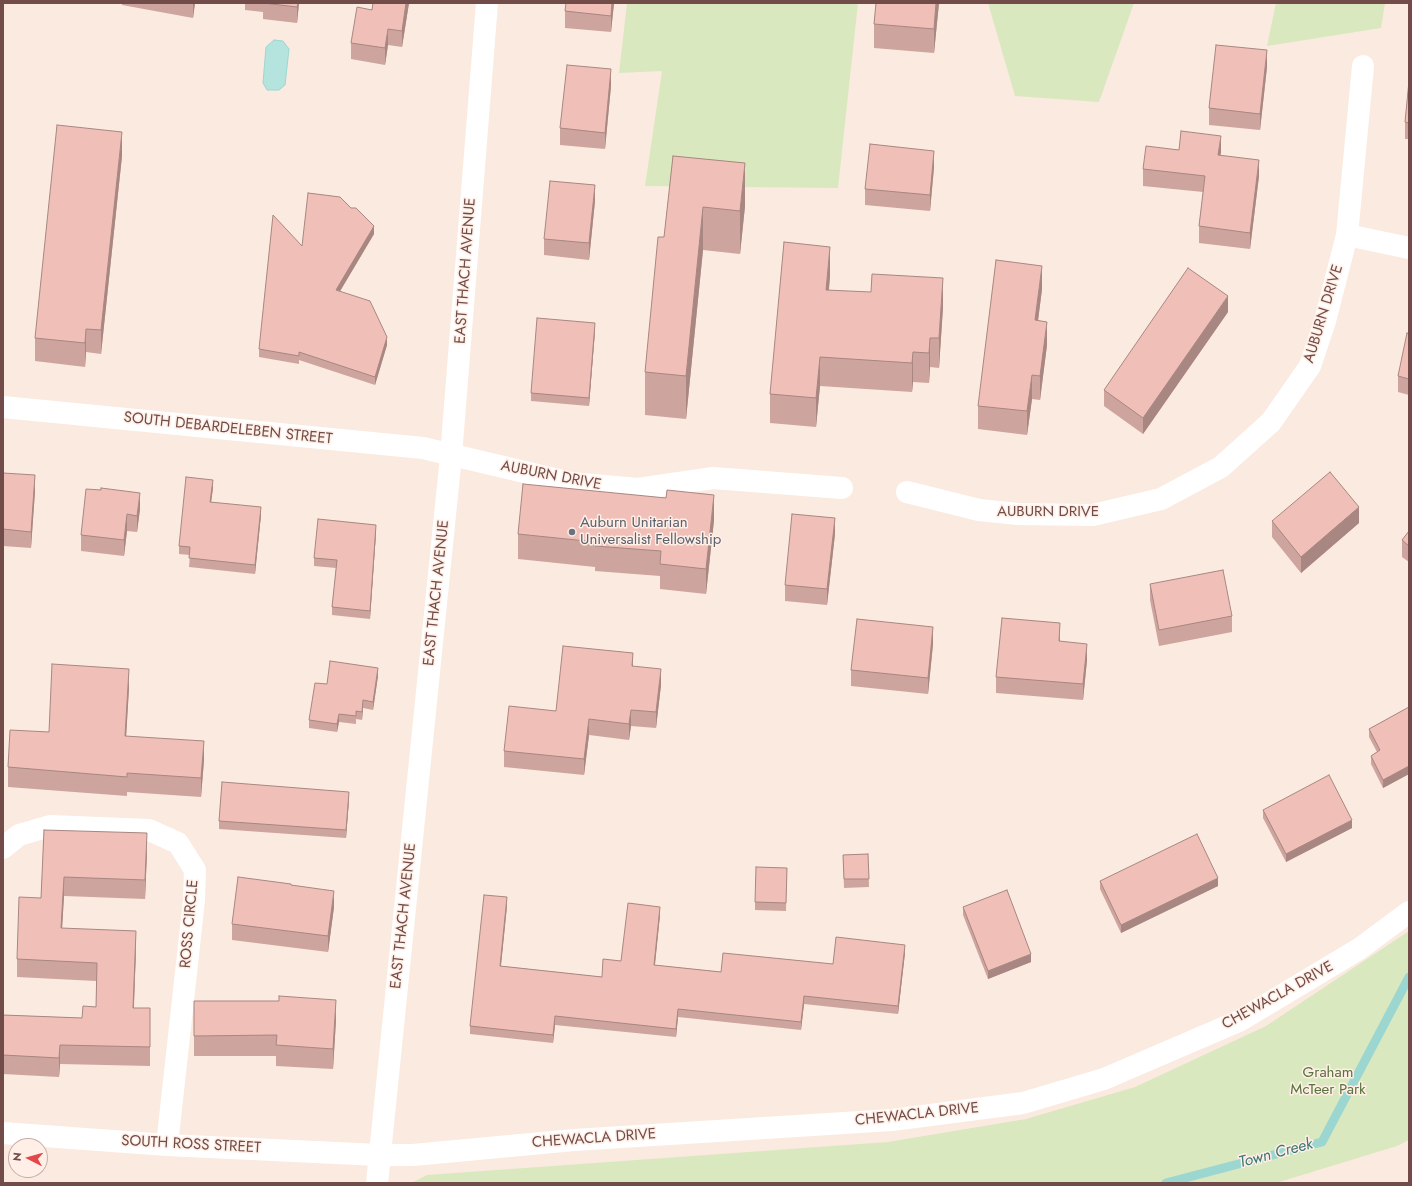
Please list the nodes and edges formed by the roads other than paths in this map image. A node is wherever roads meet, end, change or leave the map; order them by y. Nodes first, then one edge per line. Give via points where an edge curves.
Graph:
1 (487, 3) edge
2 (1363, 66) dead end
3 (1347, 235) junction
4 (1409, 248) edge
5 (3, 407) edge
6 (451, 456) junction
7 (842, 488) dead end
8 (907, 492) dead end
9 (3, 848) edge
10 (1409, 912) edge
11 (3, 1133) edge
12 (167, 1145) junction
13 (379, 1155) junction
14 (377, 1183) edge

1 - 6 street, EAST THACH AVENUE
2 - 3 street, AUBURN DRIVE
3 - 4 street
3 - 8 street, AUBURN DRIVE via 1325,321 1310,366 1271,422 1221,467 1161,499 1093,515 1018,514 979,510
5 - 6 street, SOUTH DEBARDELEBEN STREET via 410,447
6 - 7 street, AUBURN DRIVE via 571,483 638,489 713,478
6 - 13 street, EAST THACH AVENUE
9 - 12 street, ROSS CIRCLE via 19,834 50,826 149,830 178,843 195,870 194,900
10 - 13 street, CHEWACLA DRIVE via 1359,949 1239,1021 1104,1079 1023,1103 892,1120 574,1140 413,1155
11 - 12 street, SOUTH ROSS STREET
12 - 13 street, SOUTH ROSS STREET
13 - 14 street, EAST THACH AVENUE

